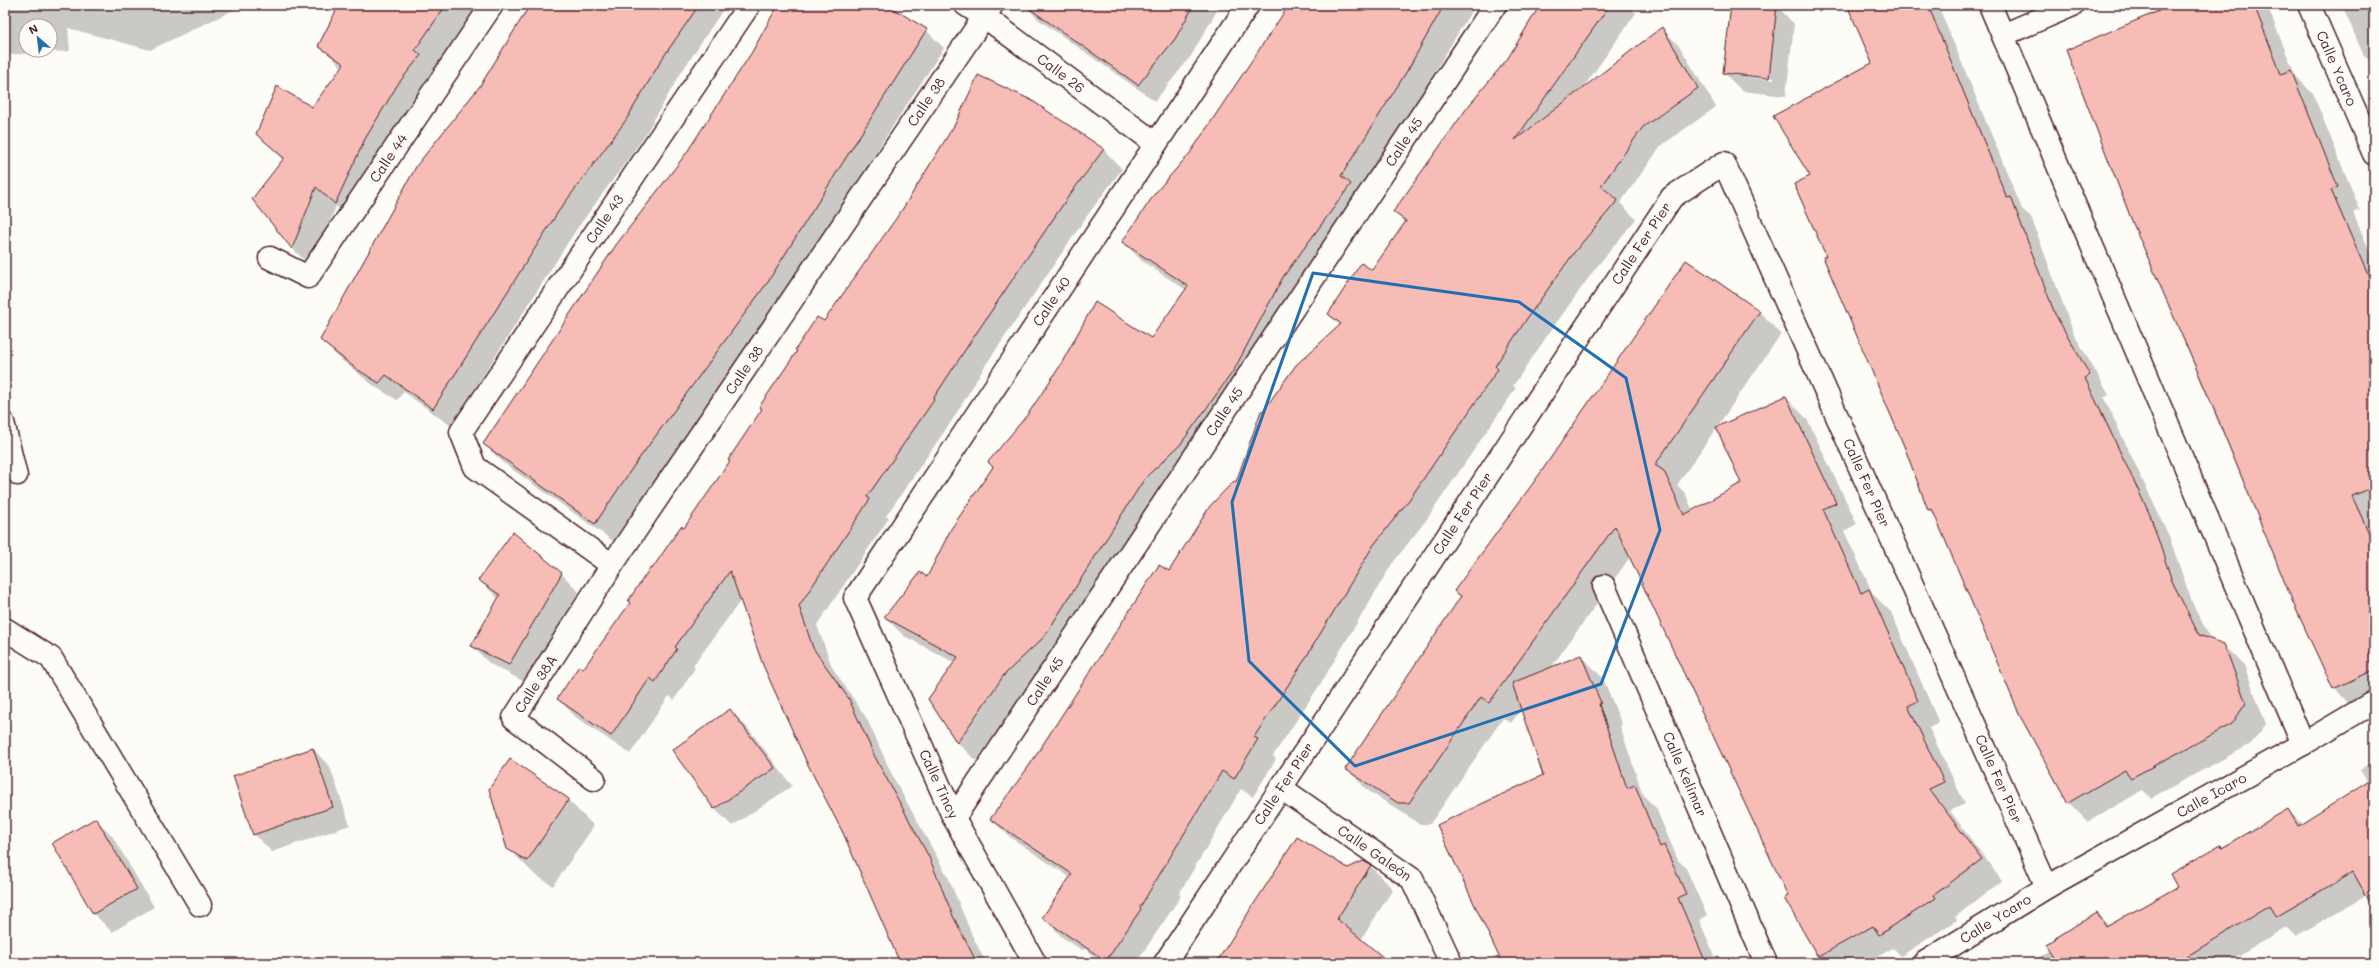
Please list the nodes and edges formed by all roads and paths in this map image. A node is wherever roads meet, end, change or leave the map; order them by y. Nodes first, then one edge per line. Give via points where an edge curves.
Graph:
1 (492, 5) edge
2 (749, 5) edge
3 (966, 5) edge
4 (1248, 5) edge
5 (1495, 5) edge
6 (1990, 5) edge
7 (2073, 5) edge
8 (2309, 5) edge
9 (989, 11) edge
10 (2003, 35) junction
11 (1155, 143) junction
12 (2374, 154) edge
13 (270, 258) dead end
14 (5, 422) edge
15 (18, 476) dead end
16 (612, 565) junction
17 (1604, 586) dead end
18 (855, 598) joint
19 (5, 629) edge
20 (2374, 702) edge
21 (2303, 744) junction
22 (594, 779) dead end
23 (1281, 788) junction
24 (954, 818) junction
25 (2047, 887) junction
26 (200, 905) dead end
27 (1035, 963) edge
28 (1165, 963) edge
29 (1451, 963) edge
30 (1766, 963) edge
31 (1924, 963) edge

1 - 13 street, Calle 44 via 308,277
2 - 16 street, Calle 43 via 461,432 476,467
3 - 9 street, Calle 26
4 - 11 street, Calle 40
5 - 24 street, Calle 45
6 - 10 street
7 - 10 street
8 - 12 street, Calle Ycaro
9 - 11 street, Calle 26
9 - 16 street, Calle 38
10 - 21 street
11 - 18 street, Calle 40
14 - 15 lane
16 - 22 street, Calle 38A via 514,718
17 - 30 street, Calle Kelimar
18 - 24 street, Calle Tincy
19 - 26 street via 51,658
20 - 21 street, Calle Icaro
21 - 25 street, Calle Icaro
23 - 25 street, Calle Fer Pier via 1672,197 1724,163
23 - 28 street, Calle Fer Pier
23 - 29 street, Calle Galeón via 1412,880
24 - 27 street, Calle Tincy
25 - 31 street, Calle Ycaro

